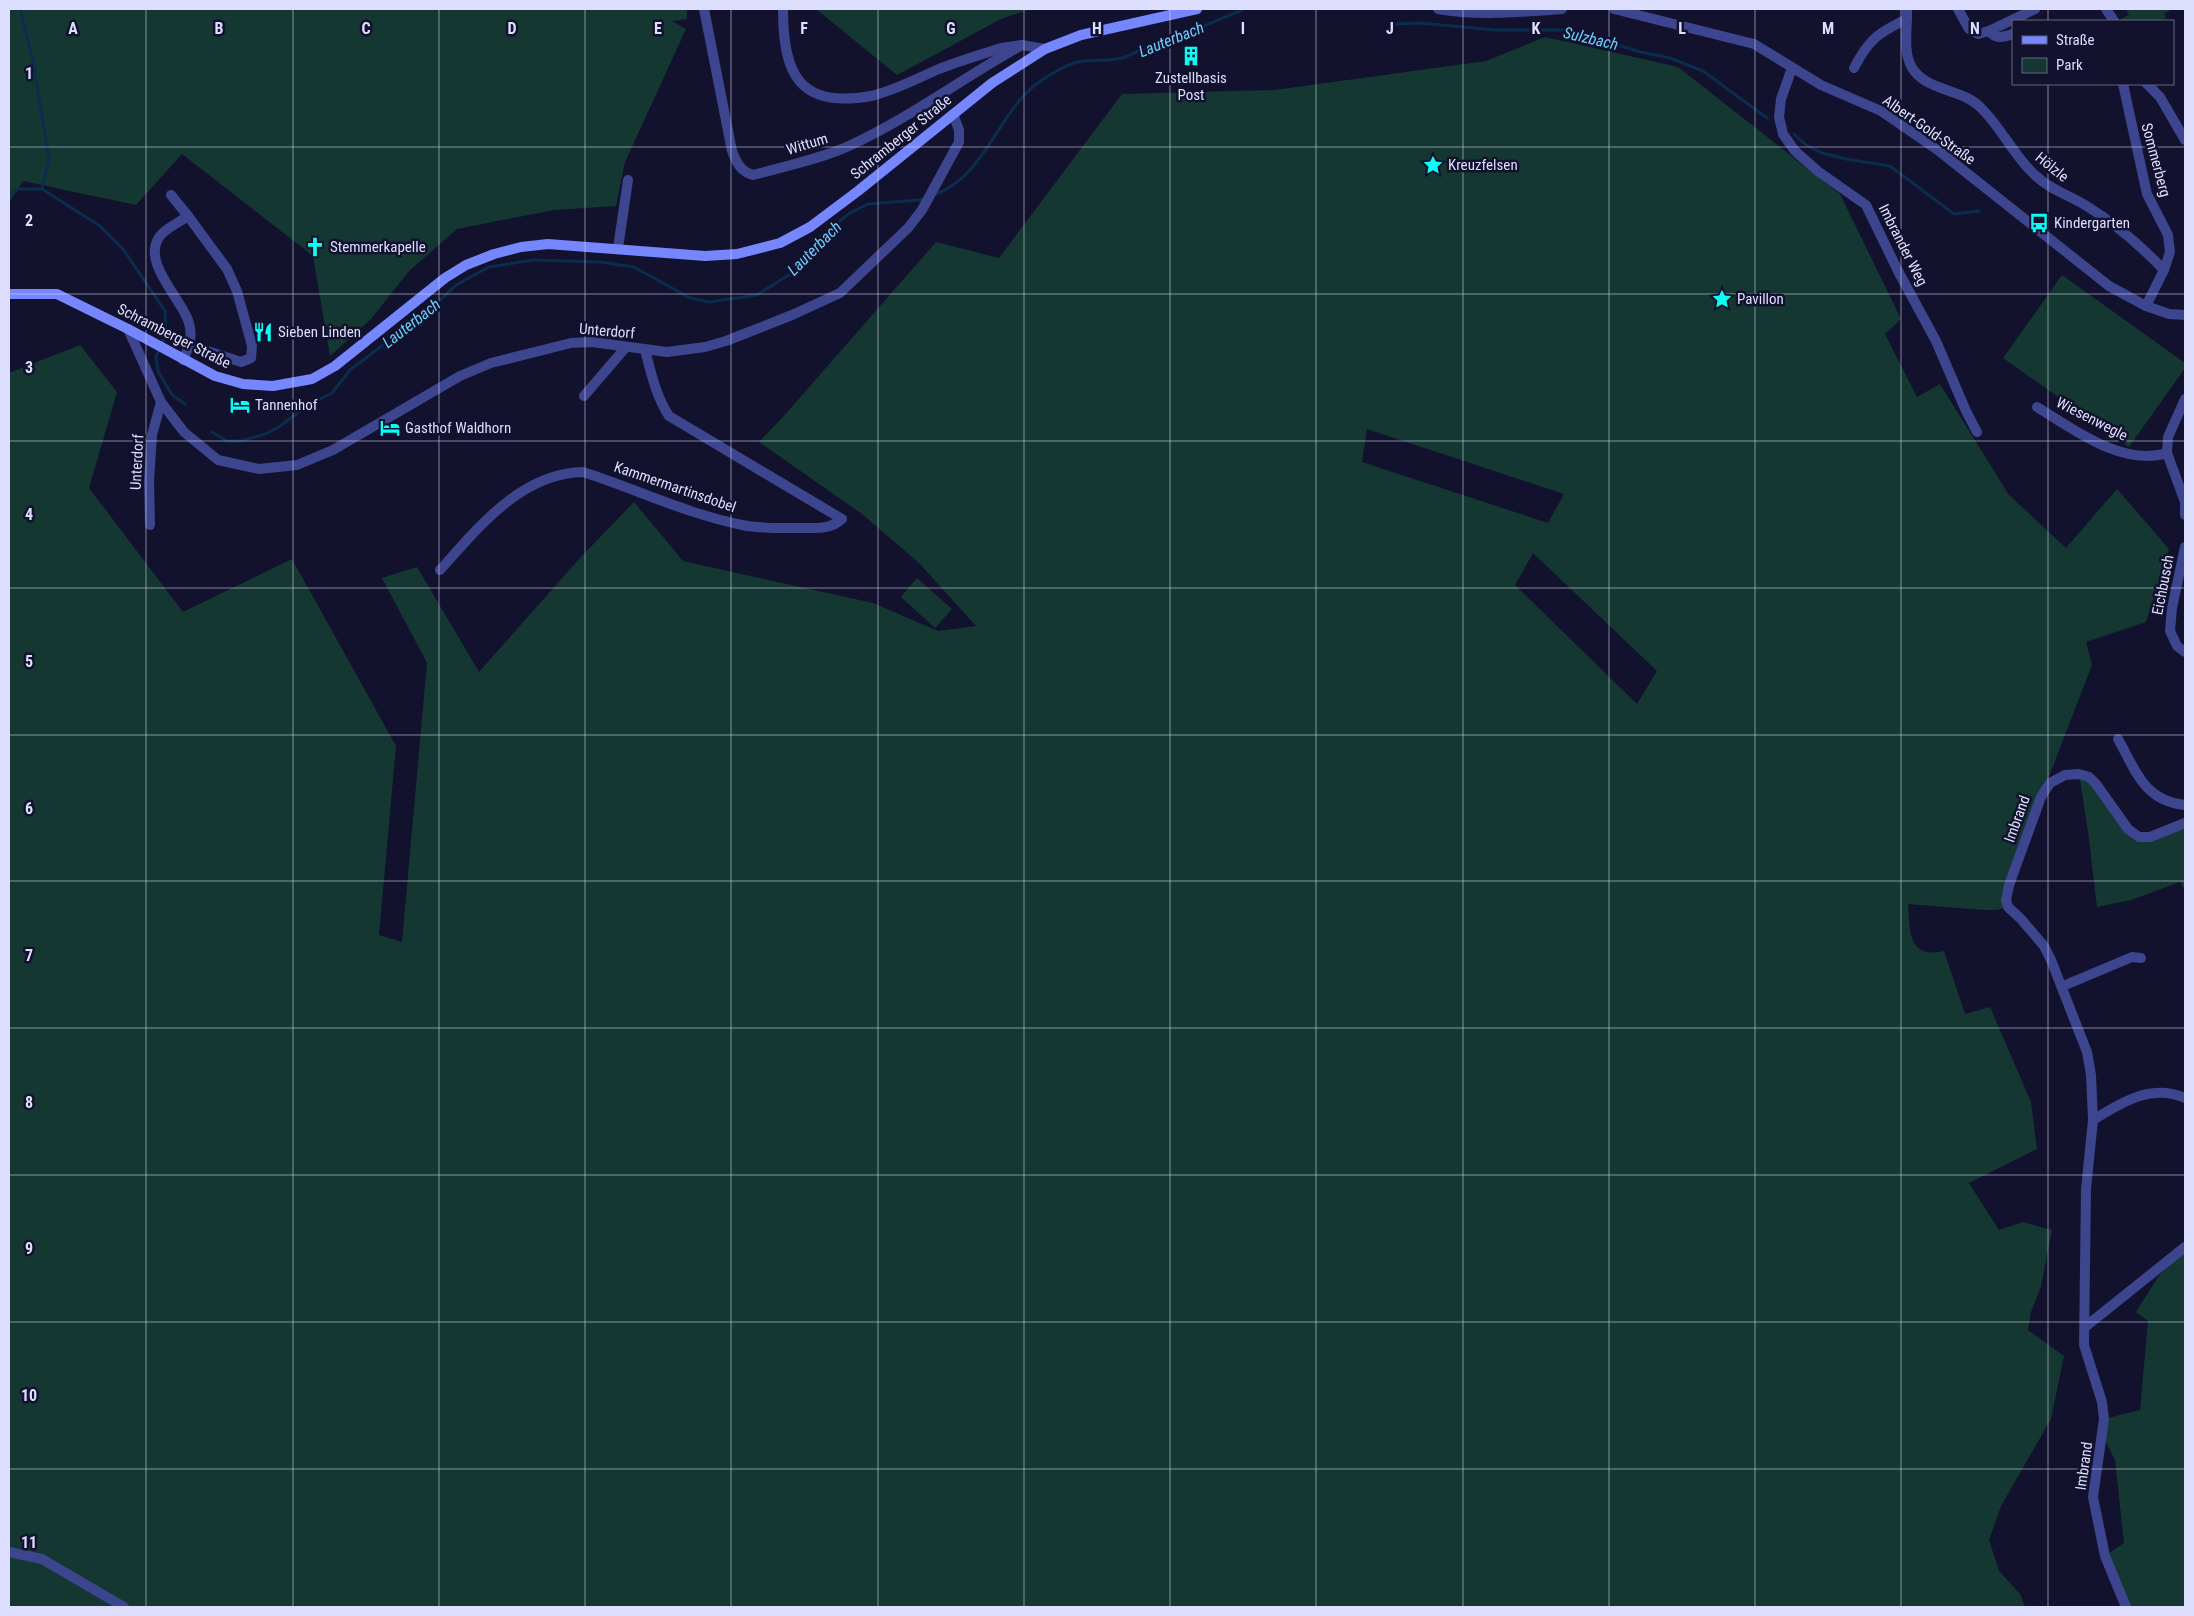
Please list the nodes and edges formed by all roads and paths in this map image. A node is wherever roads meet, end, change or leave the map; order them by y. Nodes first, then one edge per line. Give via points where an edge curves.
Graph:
1 (704, 9) edge
2 (782, 9) edge
3 (1198, 9) edge
4 (1438, 9) edge
5 (1562, 9) edge
6 (1614, 9) edge
7 (1958, 9) edge
8 (2035, 9) edge
9 (2106, 9) edge
10 (1641, 12) edge
11 (1907, 14) edge
12 (2113, 20) edge
13 (1989, 31) junction
14 (2012, 34) edge
15 (1022, 45) junction
16 (1045, 49) junction
17 (1792, 68) junction
18 (1854, 68) dead end
19 (2123, 85) edge
20 (2149, 85) edge
21 (953, 114) junction
22 (2185, 140) edge
23 (628, 180) dead end
24 (170, 195) dead end
25 (188, 216) junction
26 (618, 248) junction
27 (2164, 270) junction
28 (9, 294) edge
29 (2146, 306) junction
30 (2185, 315) edge
31 (128, 329) junction
32 (190, 345) junction
33 (626, 347) junction
34 (645, 350) junction
35 (183, 360) junction
36 (584, 396) dead end
37 (2185, 399) edge
38 (161, 402) junction
39 (2036, 407) dead end
40 (1977, 432) dead end
41 (2167, 453) junction
42 (2185, 502) edge
43 (2185, 515) edge
44 (150, 525) dead end
45 (2185, 547) edge
46 (440, 570) dead end
47 (2185, 652) edge
48 (2118, 739) dead end
49 (2185, 805) edge
50 (2185, 823) edge
51 (2141, 958) dead end
52 (2063, 986) junction
53 (2185, 1098) edge
54 (2092, 1120) junction
55 (2185, 1247) edge
56 (2085, 1327) junction
57 (9, 1552) edge
58 (124, 1607) edge
59 (2126, 1607) edge

1 - 15 street, Wittum via 732,151 739,166 753,175 849,146 906,116 976,70
2 - 15 street via 783,35 791,68 806,89 822,96 872,96 1001,48
3 - 16 main road, Schramberger Straße via 1081,35
4 - 5 street via 1512,12
6 - 10 street, Albert-Gold-Straße
7 - 13 street via 1969,29 1978,34
8 - 13 street
9 - 12 street
10 - 17 street, Albert-Gold-Straße via 1754,44
11 - 18 street via 1866,46
11 - 27 street, Hölzle via 1908,58 1915,71 1928,82 1968,97 1982,108 2034,175 2119,228
13 - 14 street via 2001,38
15 - 16 street
16 - 21 main road, Schramberger Straße via 1010,70
17 - 29 street, Albert-Gold-Straße via 1821,85 1882,112 1939,151 2108,286
17 - 40 street, Imbrander Weg via 1781,99 1779,117 1783,134 1819,172 1866,205 1936,341
19 - 27 street, Sommerberg via 2147,194 2168,235 2170,252
20 - 22 street via 2160,97
21 - 26 main road, Schramberger Straße via 810,227 780,243 737,254 704,256
21 - 34 street, Unterdorf via 959,130 959,142 924,205 908,228 840,294 726,341 682,351
23 - 26 street
24 - 25 street
25 - 32 street via 160,236 154,248 159,271 189,321
25 - 32 street via 227,269 237,291 252,346 251,358 241,362
26 - 35 main road, Schramberger Straße via 548,244 512,249 466,265 445,278 335,366 312,379 273,386 243,384 215,376
27 - 29 street
28 - 31 main road, Schramberger Straße via 57,294
29 - 30 street via 2169,314
31 - 35 main road, Schramberger Straße
31 - 38 street, Unterdorf
32 - 35 street
33 - 34 street, Unterdorf
33 - 36 street
33 - 38 street, Unterdorf via 592,342 571,343 480,367 333,450 297,465 259,469 218,460 184,432
34 - 46 street, Kammermartinsdobel via 655,388 669,416 842,519 826,528 744,526 583,472 568,472 543,480 511,499 484,521
37 - 41 street via 2168,437
38 - 44 street, Unterdorf via 152,435
39 - 41 street, Wiesenwegle via 2112,449 2154,457
41 - 42 street
42 - 43 street
45 - 47 street, Eichbusch via 2170,631 2177,646
48 - 49 street via 2144,784 2160,799
50 - 52 street, Imbrand via 2150,838 2139,837 2128,829 2089,777 2065,775 2045,790 2008,885 2006,900 2044,946
51 - 52 street via 2132,957
52 - 54 street, Imbrand via 2087,1052
53 - 54 street via 2174,1092 2145,1094 2124,1101
54 - 56 street, Imbrand via 2086,1189
55 - 56 street
56 - 59 street, Imbrand via 2084,1345 2102,1402 2104,1419 2093,1497 2105,1556
57 - 58 street via 42,1559

